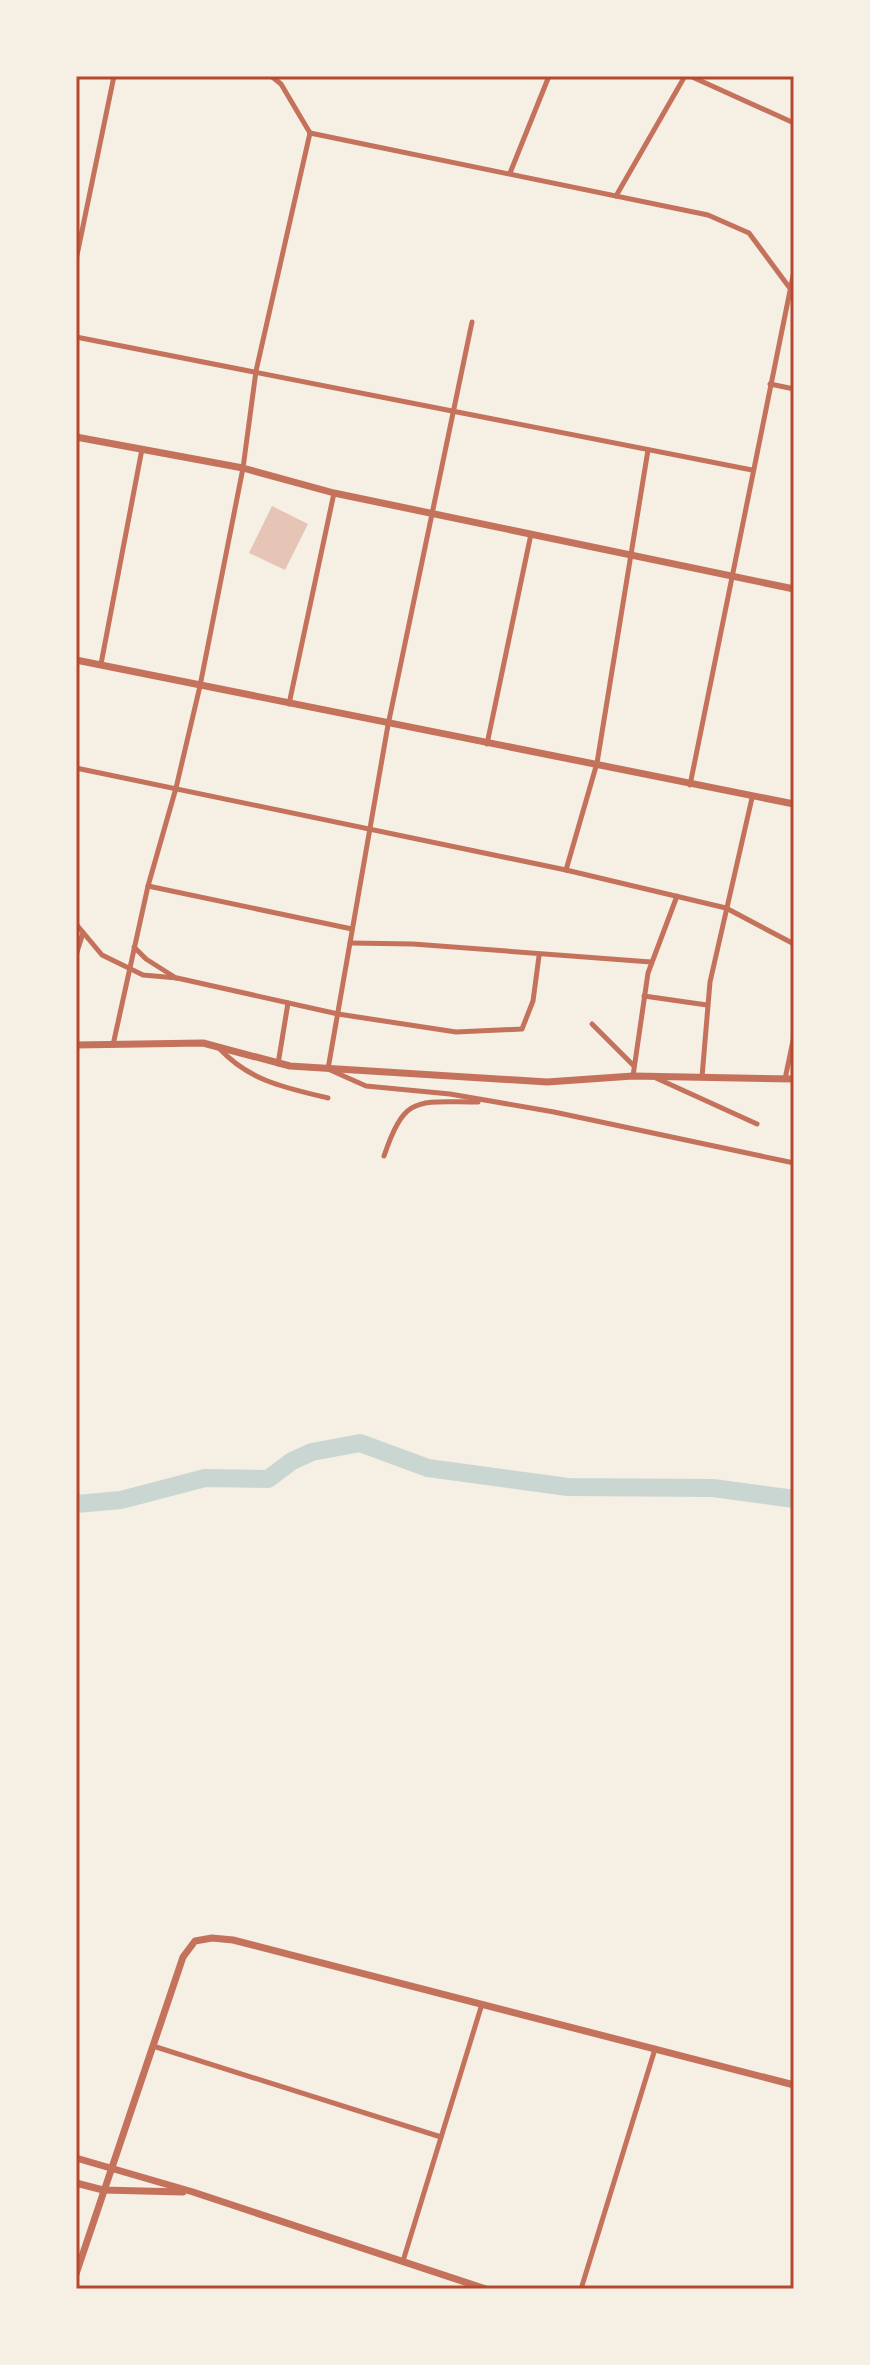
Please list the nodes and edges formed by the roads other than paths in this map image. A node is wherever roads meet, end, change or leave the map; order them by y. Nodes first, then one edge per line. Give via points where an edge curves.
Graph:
1 (114, 76) edge
2 (271, 76) edge
3 (549, 76) edge
4 (688, 76) edge
5 (794, 123) edge
6 (310, 133) junction
7 (510, 173) junction
8 (616, 196) junction
9 (76, 260) edge
10 (794, 271) edge
11 (792, 288) edge
12 (472, 322) dead end
13 (76, 337) edge
14 (256, 371) junction
15 (770, 384) junction
16 (794, 389) edge
17 (453, 413) junction
18 (76, 437) edge
19 (142, 449) junction
20 (648, 450) junction
21 (243, 468) junction
22 (752, 470) junction
23 (334, 493) junction
24 (432, 513) junction
25 (531, 533) junction
26 (629, 553) junction
27 (730, 575) junction
28 (794, 589) edge
29 (76, 660) edge
30 (101, 664) junction
31 (200, 686) junction
32 (289, 705) junction
33 (388, 725) junction
34 (487, 745) junction
35 (597, 763) junction
36 (76, 768) edge
37 (690, 786) junction
38 (176, 788) junction
39 (752, 798) junction
40 (794, 804) edge
41 (369, 829) junction
42 (566, 870) junction
43 (148, 886) junction
44 (677, 896) junction
45 (726, 908) junction
46 (76, 924) edge
47 (352, 929) junction
48 (83, 933) junction
49 (350, 943) junction
50 (794, 944) edge
51 (134, 947) junction
52 (76, 955) edge
53 (539, 956) junction
54 (651, 962) junction
55 (129, 970) junction
56 (177, 978) junction
57 (644, 996) junction
58 (288, 1003) junction
59 (707, 1005) junction
60 (338, 1014) junction
61 (592, 1024) dead end
62 (794, 1036) edge
63 (76, 1045) edge
64 (113, 1045) junction
65 (217, 1046) junction
66 (278, 1065) junction
67 (634, 1066) junction
68 (328, 1069) junction
69 (633, 1076) junction
70 (652, 1076) junction
71 (702, 1077) junction
72 (789, 1079) edge
73 (328, 1098) dead end
74 (491, 1103) junction
75 (757, 1124) dead end
76 (384, 1156) dead end
77 (794, 1163) edge
78 (482, 2004) junction
79 (153, 2046) junction
80 (655, 2047) junction
81 (794, 2085) edge
82 (441, 2137) junction
83 (76, 2158) edge
84 (111, 2167) junction
85 (76, 2183) edge
86 (103, 2190) junction
87 (193, 2192) junction
88 (403, 2261) junction
89 (76, 2274) edge
90 (486, 2289) edge
91 (581, 2289) edge

1 - 9 street
2 - 6 street
3 - 7 street
4 - 5 street
4 - 8 street
6 - 7 street
6 - 14 street
7 - 8 street
8 - 11 street via 732,223 768,253
10 - 11 street
11 - 15 street
12 - 17 street
13 - 14 street
14 - 17 street
14 - 21 street
15 - 16 street
15 - 22 street
17 - 20 street
17 - 24 street
18 - 19 street
19 - 21 street
19 - 30 street
20 - 22 street
20 - 26 street
21 - 23 street
21 - 31 street
22 - 27 street
23 - 24 street
23 - 32 street
24 - 25 street
24 - 33 street
25 - 26 street
25 - 34 street
26 - 27 street
26 - 35 street
27 - 28 street
27 - 37 street
29 - 30 street
30 - 31 street
31 - 32 street
31 - 38 street
32 - 33 street
33 - 34 street
33 - 41 street
34 - 35 street
35 - 37 street
35 - 42 street
36 - 38 street
37 - 39 street
38 - 41 street
38 - 43 street
39 - 40 street
39 - 45 street
41 - 42 street
41 - 47 street
42 - 44 street
43 - 47 street
43 - 51 street
44 - 45 street
44 - 54 street
45 - 50 street
45 - 59 street
46 - 48 street
47 - 49 street
48 - 52 street
48 - 55 street via 102,955
49 - 53 street
49 - 60 street
51 - 55 street
51 - 56 street
53 - 54 street
53 - 60 street via 533,1001 522,1029 456,1032
54 - 57 street
55 - 56 street
55 - 64 street
56 - 58 street
57 - 59 street
57 - 67 street
58 - 60 street
58 - 66 street
59 - 71 street
60 - 68 street
61 - 67 street
62 - 72 street
63 - 64 street
64 - 65 street
65 - 66 street
65 - 73 street via 255,1078
66 - 68 street
67 - 69 street
68 - 69 street via 547,1082
68 - 74 street via 366,1086
69 - 70 street
70 - 71 street
70 - 75 street
71 - 72 street
74 - 76 street via 416,1105 402,1112
74 - 77 street
78 - 79 street via 212,1938 189,1947
78 - 80 street
78 - 82 street
79 - 82 street
79 - 84 street
80 - 81 street
80 - 91 street
82 - 88 street
83 - 84 street
84 - 86 street
84 - 87 street
85 - 86 street
86 - 87 street
86 - 89 street
87 - 88 street
88 - 90 street

